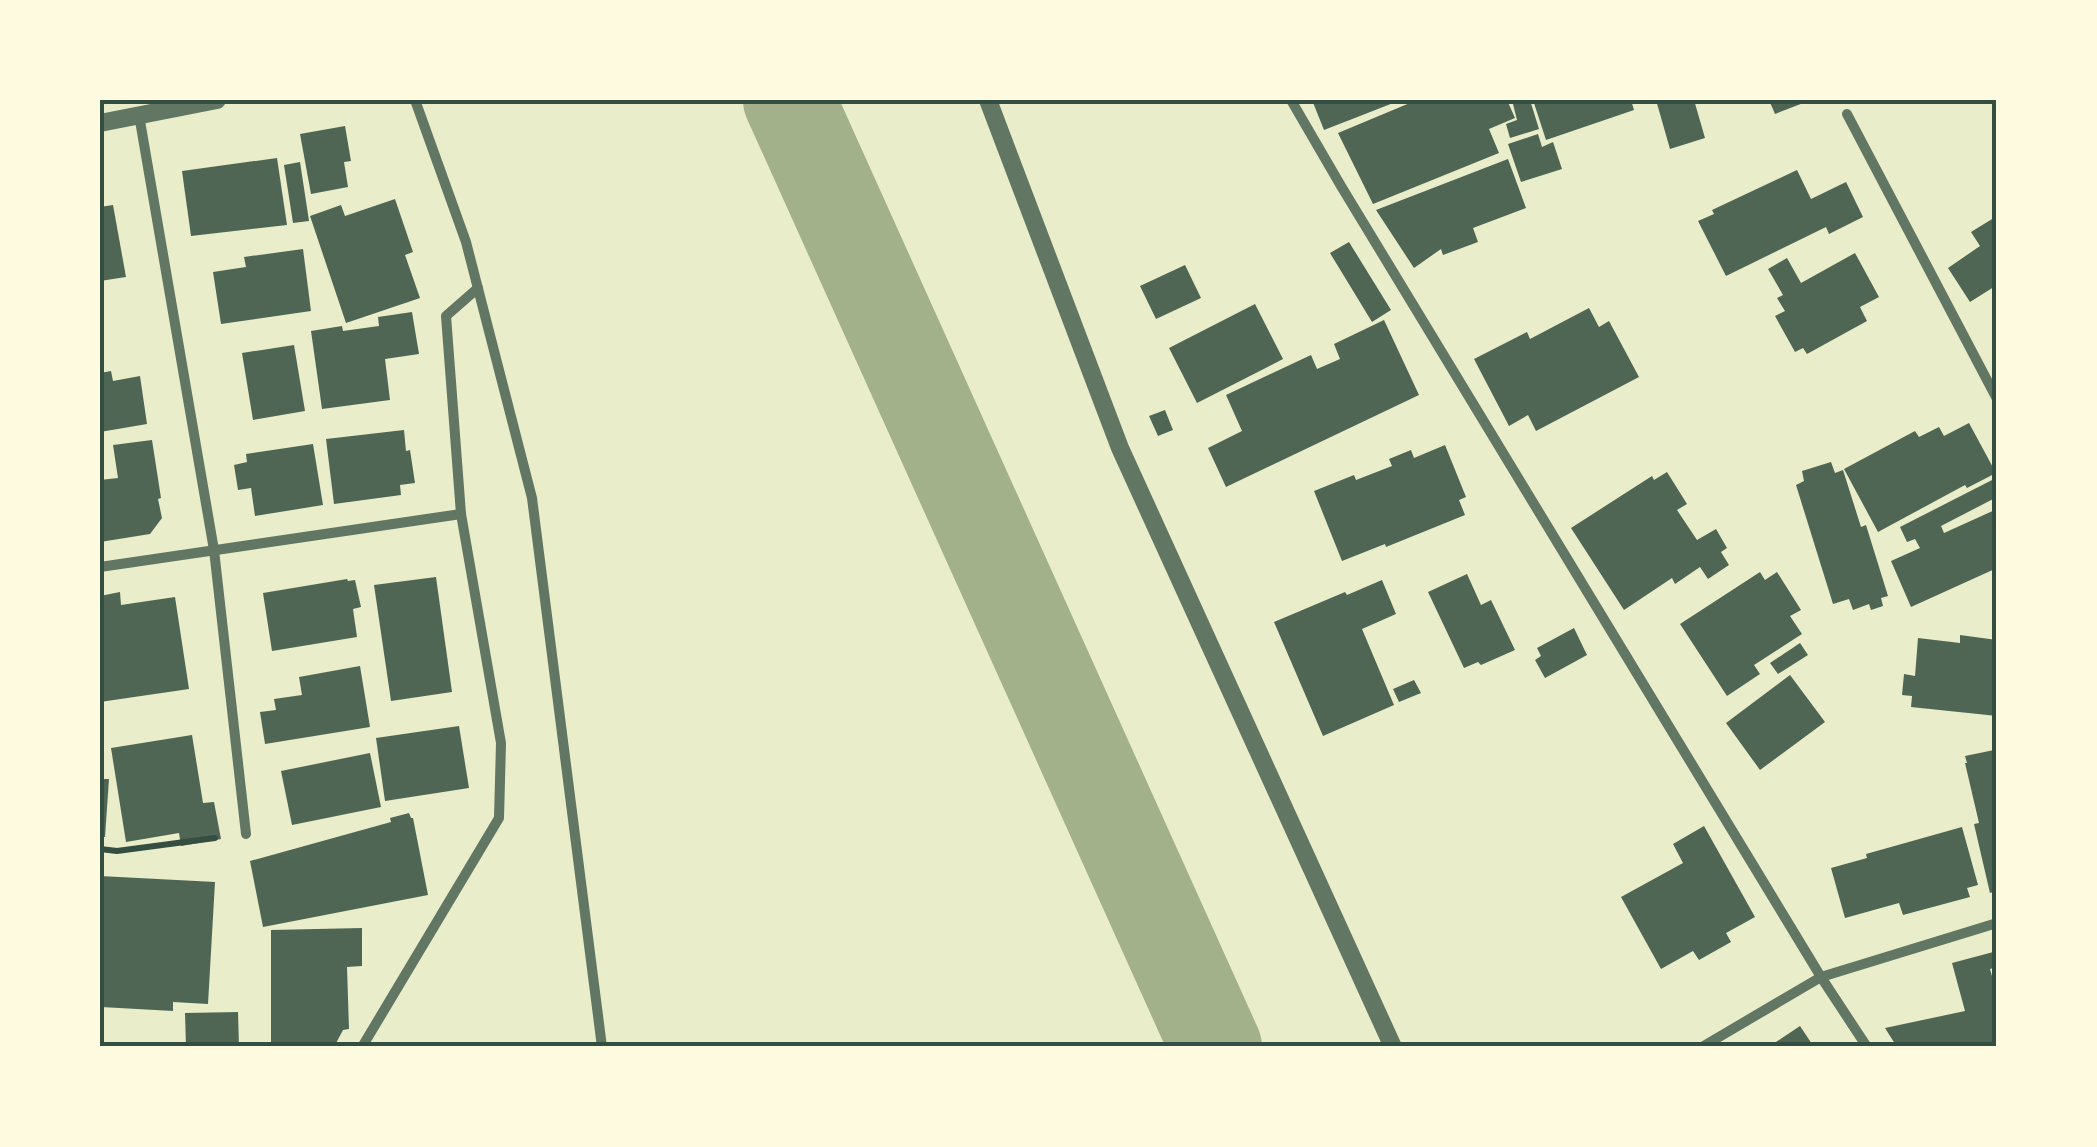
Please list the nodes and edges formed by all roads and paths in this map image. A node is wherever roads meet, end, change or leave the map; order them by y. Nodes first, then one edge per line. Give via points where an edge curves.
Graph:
1 (217, 100) edge
2 (415, 100) edge
3 (988, 100) edge
4 (1292, 100) edge
5 (1846, 114) dead end
6 (139, 115) junction
7 (100, 122) edge
8 (478, 288) junction
9 (1997, 400) edge
10 (461, 514) junction
11 (214, 550) junction
12 (100, 567) edge
13 (246, 834) joint
14 (100, 849) edge
15 (1997, 923) edge
16 (1821, 976) junction
17 (362, 1047) edge
18 (602, 1047) edge
19 (1393, 1047) edge
20 (1702, 1047) edge
21 (1867, 1047) edge

1 - 6 street
2 - 8 street
3 - 19 street via 1120,448
4 - 16 street
5 - 9 street
6 - 7 street
6 - 11 street
8 - 10 street via 446,316
8 - 18 street via 532,498
10 - 11 street
10 - 17 street via 502,742 499,818
11 - 12 street
11 - 13 street
13 - 14 path
15 - 16 street
16 - 20 street
16 - 21 street

